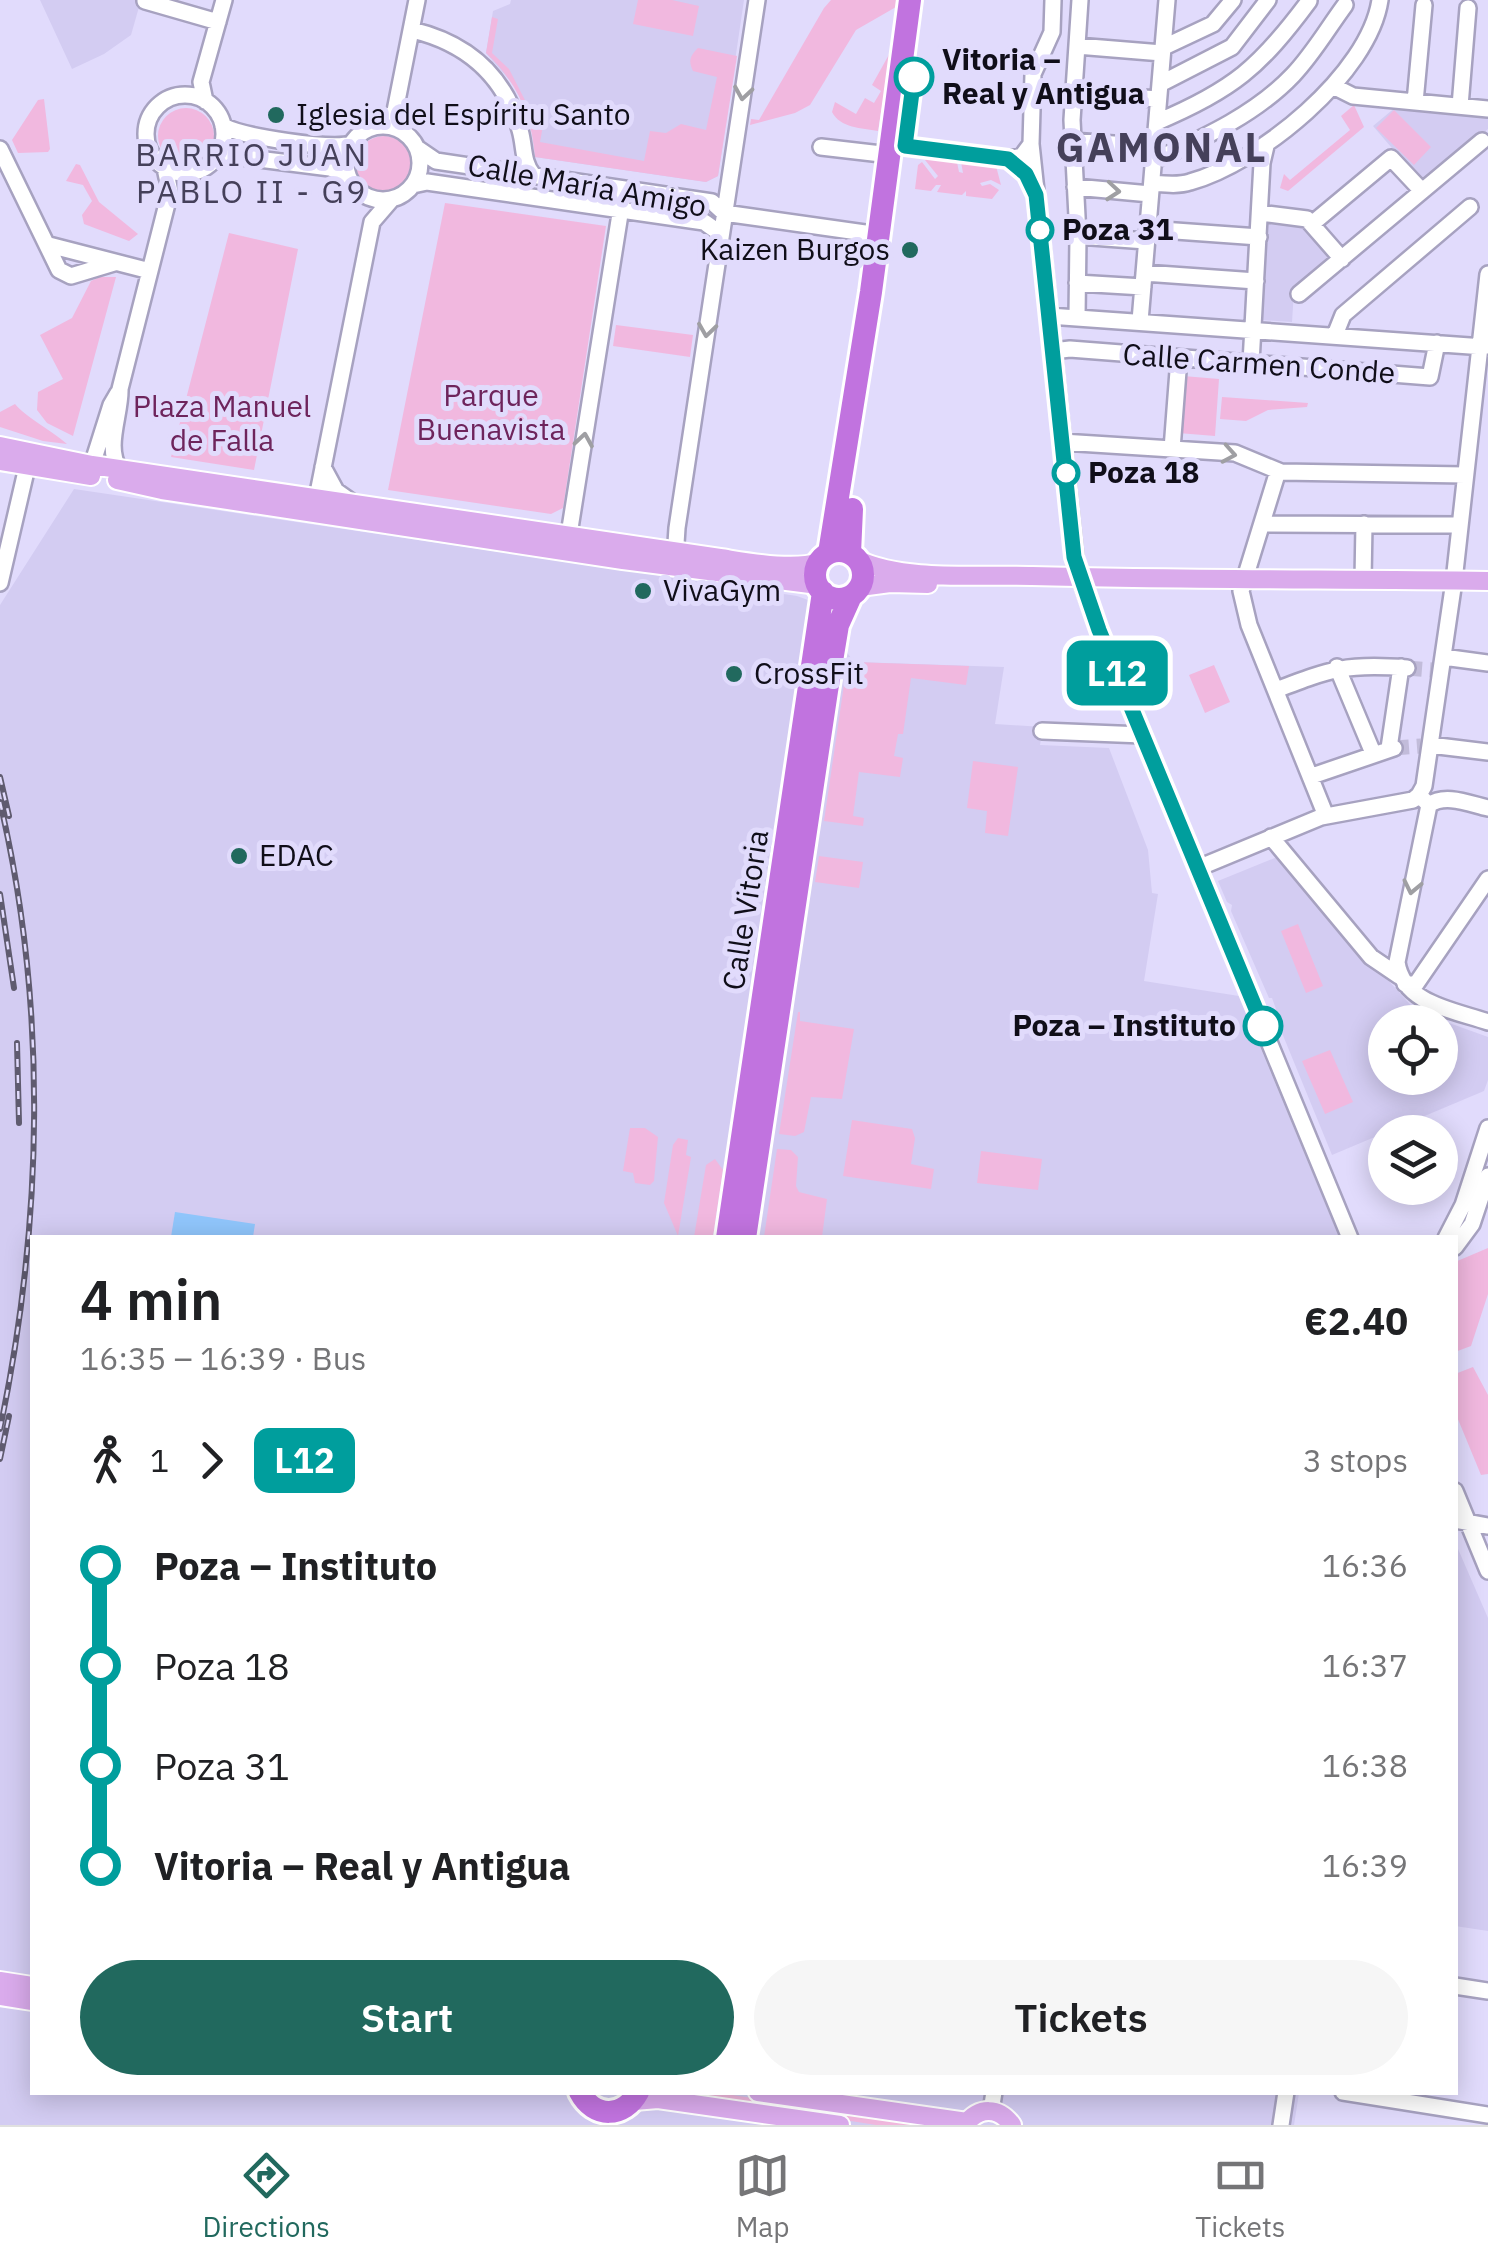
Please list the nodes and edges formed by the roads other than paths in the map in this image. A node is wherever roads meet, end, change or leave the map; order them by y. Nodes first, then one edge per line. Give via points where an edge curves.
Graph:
1 (224, 0) edge
2 (417, 0) edge
3 (757, 0) edge
4 (910, 0) edge
5 (922, 0) edge
6 (1053, 0) edge
7 (1080, 0) edge
8 (1167, 0) edge
9 (1233, 0) edge
10 (1268, 0) edge
11 (1380, 0) edge
12 (145, 1) edge
13 (1309, 1) edge
14 (1345, 6) dead end
15 (1424, 6) dead end
16 (1468, 8) dead end
17 (218, 22) junction
18 (412, 30) junction
19 (1077, 46) junction
20 (1232, 47) junction
21 (1162, 50) junction
22 (1250, 70) junction
23 (201, 82) junction
24 (1333, 86) junction
25 (1073, 92) junction
26 (1159, 92) junction
27 (183, 96) junction
28 (205, 101) junction
29 (1415, 102) junction
30 (1460, 106) junction
31 (1488, 108) edge
32 (394, 111) junction
33 (1157, 122) junction
34 (223, 126) junction
35 (380, 126) junction
36 (403, 132) junction
37 (1072, 141) junction
38 (1482, 141) dead end
39 (352, 144) junction
40 (1031, 144) junction
41 (821, 146) dead end
42 (1266, 146) junction
43 (417, 148) junction
44 (0, 149) edge
45 (897, 151) junction
46 (218, 154) junction
47 (1154, 154) junction
48 (524, 156) junction
49 (1008, 159) junction
50 (165, 168) junction
51 (509, 171) junction
52 (188, 173) junction
53 (348, 174) junction
54 (533, 174) junction
55 (413, 185) junction
56 (1076, 188) junction
57 (1151, 188) junction
58 (624, 190) junction
59 (360, 191) junction
60 (1422, 191) junction
61 (170, 192) junction
62 (1036, 195) junction
63 (391, 200) junction
64 (1470, 206) dead end
65 (718, 208) junction
66 (620, 211) junction
67 (1260, 213) junction
68 (373, 218) junction
69 (1313, 224) junction
70 (720, 234) junction
71 (878, 235) junction
72 (1147, 235) junction
73 (1078, 236) junction
74 (1259, 238) junction
75 (49, 245) junction
76 (80, 253) junction
77 (1342, 258) junction
78 (114, 263) junction
79 (59, 270) junction
80 (150, 271) junction
81 (1488, 274) edge
82 (1143, 280) junction
83 (1256, 282) junction
84 (1077, 283) junction
85 (1299, 294) dead end
86 (1048, 311) junction
87 (1074, 317) junction
88 (1140, 321) junction
89 (1162, 323) junction
90 (1253, 330) junction
91 (1340, 336) junction
92 (1437, 343) junction
93 (1483, 347) edge
94 (1070, 350) junction
95 (1052, 351) junction
96 (1159, 356) junction
97 (1179, 358) junction
98 (1250, 363) junction
99 (1342, 370) junction
100 (120, 389) junction
101 (1062, 442) junction
102 (1172, 449) junction
103 (11, 462) edge
104 (92, 465) junction
105 (323, 467) junction
106 (120, 470) junction
107 (1278, 471) junction
108 (1464, 475) junction
109 (286, 493) junction
110 (238, 494) junction
111 (353, 503) junction
112 (316, 505) junction
113 (394, 517) junction
114 (1262, 524) junction
115 (1364, 524) junction
116 (1460, 524) junction
117 (568, 544) junction
118 (677, 560) junction
119 (833, 568) junction
120 (1363, 580) junction
121 (1488, 581) edge
122 (0, 584) edge
123 (1083, 584) junction
124 (1243, 586) junction
125 (1453, 586) junction
126 (855, 592) junction
127 (1488, 592) edge
128 (1488, 663) edge
129 (1438, 666) junction
130 (1337, 667) junction
131 (1276, 690) junction
132 (1042, 731) dead end
133 (1143, 734) junction
134 (1427, 746) junction
135 (1385, 750) junction
136 (1488, 752) edge
137 (1312, 776) junction
138 (1424, 800) junction
139 (1488, 808) edge
140 (1326, 816) junction
141 (1271, 836) junction
142 (1198, 868) junction
143 (1488, 879) edge
144 (1402, 980) junction
145 (1488, 1022) edge
146 (1488, 1128) edge
147 (1488, 1176) edge
148 (727, 1235) edge
149 (744, 1235) edge
150 (1349, 1235) edge
151 (1448, 1235) edge
152 (1458, 1243) edge
153 (1462, 1522) edge
154 (1488, 1526) edge
155 (1488, 1570) edge
156 (0, 1982) edge
157 (1458, 1986) edge
158 (1488, 1991) edge
159 (29, 1993) edge
160 (0, 1996) edge
161 (778, 2095) edge
162 (1286, 2095) edge
163 (1362, 2095) edge
164 (585, 2102) edge
165 (992, 2102) edge
166 (625, 2108) edge
167 (1488, 2114) edge
168 (966, 2123) edge
169 (840, 2125) edge
170 (1012, 2125) edge
171 (1281, 2125) edge

1 - 17 street
2 - 18 street
3 -> 65 street via 729,185
4 - 45 highway, Calle Vitoria
5 - 45 highway, Calle Vitoria
6 - 40 street via 1052,32 1033,74
7 - 19 street
8 - 21 street
9 - 21 street via 1213,24
10 - 20 street
11 - 24 street via 1370,32
12 - 17 street
13 - 22 street
14 - 47 street via 1268,97 1233,121
15 - 29 street
16 - 30 street
17 - 23 street
18 - 32 street
18 - 48 street via 458,46 492,74 510,102
19 - 21 street
19 - 25 street
20 - 22 street
20 - 26 street
21 - 26 street
22 - 33 street
23 - 27 street
23 - 28 street
24 - 29 street via 1353,96
24 - 42 street
25 - 26 street
25 - 37 street
26 - 33 street
27 - 28 street
27 - 50 street via 160,105 148,124 148,147
28 - 34 street
29 - 30 street
30 - 31 street
32 - 35 street
32 - 36 street
33 - 47 street
34 - 39 street
34 - 46 street
35 - 36 street
35 - 39 street
36 - 43 street
37 - 47 street
37 - 56 street
38 - 60 street
39 - 53 street
40 - 49 street via 1022,156
40 - 62 street
41 - 45 street
42 - 57 street via 1190,182
42 - 67 street
43 - 51 street, Calle María Amigo via 431,160
43 - 55 street
44 - 75 street
45 - 49 street
45 - 71 highway, Calle Vitoria
45 - 119 highway, Calle Vitoria via 849,528
46 - 52 street
46 - 53 street
47 - 57 street
48 - 51 street
48 - 54 street
49 - 62 street
50 - 52 street
50 - 61 street
51 - 54 street, Calle María Amigo
52 - 61 street
53 - 59 street
54 - 58 street, Calle María Amigo
55 - 63 street
55 - 66 street, Calle María Amigo
56 -> 57 street
56 - 73 street
57 - 72 street
58 - 65 street, Calle María Amigo
58 - 66 street
59 - 63 street
59 - 68 street
60 - 69 street via 1391,158
60 - 77 street
61 - 80 street
62 - 86 street
63 - 68 street
64 - 91 street via 1343,315
65 - 70 street
65 - 71 street, Calle María Amigo
66 - 70 street, Calle María Amigo via 704,222
117 -> 66 street
67 - 69 street via 1304,217
67 - 74 street
68 - 105 street
69 - 77 street
70 -> 118 street
71 - 119 highway, Calle Vitoria
72 - 73 street
72 - 74 street
72 - 82 street
73 - 84 street
74 - 83 street
75 - 76 street
75 - 79 street
76 - 78 street
76 - 79 street via 61,261
77 - 85 street
78 - 79 street via 71,276
78 - 80 street
80 - 100 street
81 - 93 street
82 - 83 street
82 - 84 street
82 - 88 street
83 - 90 street
84 - 87 street
86 - 87 street
86 - 95 street
87 - 88 street
87 - 94 street
88 - 89 street
89 - 90 street
89 - 96 street
90 - 91 street
90 - 98 street
91 - 92 street
91 - 99 street
92 - 93 street
92 - 99 street, Calle Carmen Conde via 1432,377
93 - 108 street
94 - 95 street, Calle Carmen Conde
94 - 96 street, Calle Carmen Conde
95 - 101 street
96 - 97 street, Calle Carmen Conde
97 - 98 street, Calle Carmen Conde
97 - 102 street
98 - 99 street, Calle Carmen Conde
100 - 104 street
100 - 106 street via 112,453
101 - 102 street
101 - 123 street
102 -> 107 street via 1236,454
103 - 104 main road
103 - 104 street
103 - 110 main road
103 - 122 street
104 - 106 main road
105 - 109 street
105 - 111 street via 336,491
105 - 112 street
106 - 110 main road
107 - 108 street
107 - 114 street
108 - 116 street
109 - 110 main road
109 - 112 main road
110 - 112 main road
111 - 112 main road
111 - 113 main road
112 - 113 main road
113 - 117 main road
114 - 115 street
114 - 124 street
115 - 116 street
115 - 120 street
116 - 125 street
117 - 118 main road
118 - 119 main road
119 - 123 main road
119 - 126 highway via 836,598
119 - 126 highway via 863,574
119 - 148 highway, Calle Vitoria
120 - 124 main road
120 - 125 main road
121 - 125 main road
123 - 124 main road
123 - 126 main road via 890,583
123 - 133 street
124 - 125 main road
124 - 131 street via 1249,625
125 - 127 main road
125 - 129 street
126 - 149 highway, Calle Vitoria via 838,625
128 - 129 street
129 - 134 street
130 - 131 street
130 - 135 street
130 - 135 street via 1404,668
131 - 137 street
132 - 133 street
133 - 142 street
134 - 136 street
134 - 138 street
135 - 137 street
137 - 140 street
138 - 139 street
138 - 140 street
138 -> 144 street via 1397,962
140 - 141 street
141 - 142 street
141 - 144 street via 1371,958
142 - 150 street
143 - 144 street via 1416,984
144 - 145 street via 1422,1000
146 - 151 street
147 - 152 street via 1472,1224
153 - 154 street
153 - 155 street
156 - 159 main road
157 - 158 street
159 - 160 main road
161 - 168 main road
162 - 171 street
163 - 167 street
164 - 166 highway via 604,2112
165 - 168 main road
165 - 170 main road
166 - 169 main road via 658,2099

